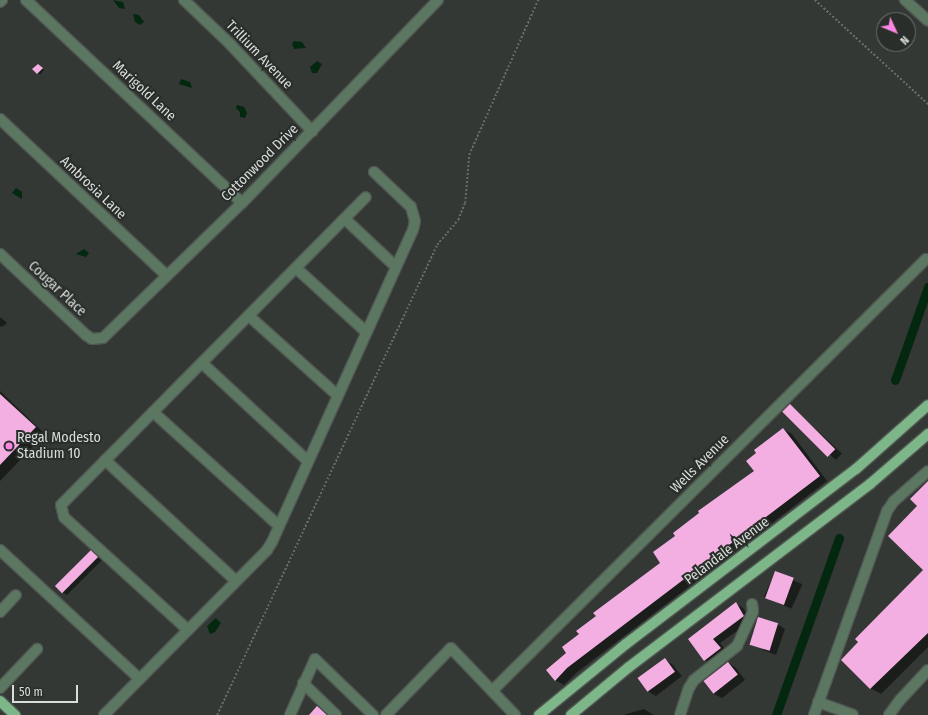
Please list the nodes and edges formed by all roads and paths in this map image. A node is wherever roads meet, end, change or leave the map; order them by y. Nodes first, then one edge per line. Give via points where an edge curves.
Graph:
1 (26, 0) edge
2 (184, 0) edge
3 (438, 0) edge
4 (538, 0) edge
5 (815, 0) edge
6 (905, 0) edge
7 (928, 21) edge
8 (928, 104) edge
9 (0, 119) edge
10 (312, 131) junction
11 (374, 172) dead end
12 (366, 197) dead end
13 (242, 203) junction
14 (345, 219) junction
15 (0, 254) edge
16 (926, 259) dead end
17 (395, 266) junction
18 (296, 268) junction
19 (167, 276) junction
20 (249, 316) junction
21 (366, 332) junction
22 (98, 340) joint
23 (202, 363) junction
24 (337, 395) junction
25 (928, 405) edge
26 (153, 412) junction
27 (928, 434) edge
28 (105, 460) junction
29 (308, 461) junction
30 (928, 471) edge
31 (279, 526) junction
32 (0, 550) edge
33 (236, 581) junction
34 (16, 596) dead end
35 (752, 604) dead end
36 (0, 612) edge
37 (188, 630) junction
38 (37, 649) dead end
39 (928, 670) edge
40 (140, 679) junction
41 (303, 683) junction
42 (0, 688) edge
43 (493, 690) junction
44 (0, 701) edge
45 (818, 702) junction
46 (681, 713) edge
47 (15, 715) edge
48 (104, 715) edge
49 (217, 715) edge
50 (290, 715) edge
51 (336, 715) edge
52 (373, 715) edge
53 (386, 715) edge
54 (515, 715) edge
55 (539, 715) edge
56 (571, 715) edge
57 (814, 715) edge
58 (852, 715) edge
59 (889, 715) edge

1 - 13 street, Marigold Lane
2 - 10 street, Trillium Avenue via 235,49
3 - 10 street, Cottonwood Drive
4 - 49 path via 469,155 465,203 458,220 437,245
5 - 8 path
6 - 7 street
9 - 19 street, Ambrosia Lane
10 - 13 street, Cottonwood Drive
11 - 17 street via 411,207 414,216 410,238
12 - 14 street
13 - 19 street, Cottonwood Drive
14 - 17 street
14 - 18 street
15 - 22 street, Cougar Place via 86,335
16 - 43 street, Wells Avenue
17 - 21 street
18 - 20 street
18 - 21 street
19 - 22 street, Cottonwood Drive via 108,336
20 - 23 street
20 - 24 street
21 - 24 street
23 - 26 street
23 - 29 street
24 - 29 street
25 - 55 main road, Pelandale Avenue via 856,469 626,644
26 - 28 street
26 - 31 street
27 - 56 main road via 864,488 629,667
28 - 33 street
28 - 37 street via 61,505 64,517
29 - 31 street
30 - 45 street via 894,500 887,510
31 - 33 street via 267,550
32 - 40 street
33 - 37 street
34 - 36 street
35 - 46 street via 753,611 737,646 694,680
37 - 40 street
38 - 42 street
39 - 59 street
40 - 48 street
41 - 50 street
41 - 51 street
41 - 52 street via 315,659
43 - 53 street via 451,648
43 - 54 street
44 - 47 main road
45 - 57 street
45 - 58 street

